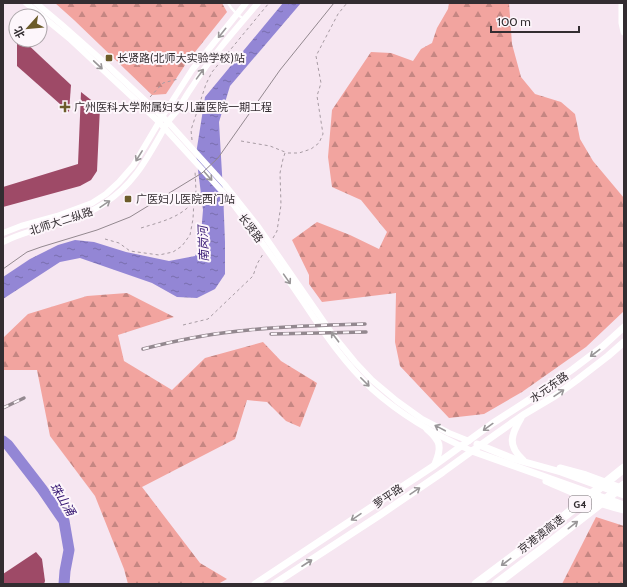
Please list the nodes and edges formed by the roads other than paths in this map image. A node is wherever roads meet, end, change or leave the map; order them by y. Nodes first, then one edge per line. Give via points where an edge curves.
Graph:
1 (26, 3) edge
2 (36, 3) edge
3 (228, 3) edge
4 (246, 3) edge
5 (258, 3) edge
6 (622, 3) edge
7 (236, 14) junction
8 (244, 19) junction
9 (624, 32) edge
10 (160, 119) junction
11 (168, 122) junction
12 (165, 129) junction
13 (184, 145) junction
14 (3, 233) edge
15 (3, 242) edge
16 (624, 327) edge
17 (624, 342) edge
18 (410, 415) junction
19 (523, 416) junction
20 (426, 429) junction
21 (469, 441) junction
22 (480, 445) junction
23 (462, 446) junction
24 (472, 451) junction
25 (502, 462) junction
26 (525, 462) junction
27 (435, 465) junction
28 (624, 468) edge
29 (624, 485) edge
30 (624, 489) edge
31 (624, 495) edge
32 (624, 505) edge
33 (624, 510) edge
34 (255, 584) edge
35 (274, 584) edge
36 (476, 584) edge
37 (496, 584) edge

1 -> 10 street, 长贤路
2 - 10 street, 长贤路 via 105,63
3 - 7 lane
4 - 7 street, 北师大二纵路
5 - 8 street, 北师大二纵路
6 - 9 main road
7 - 8 lane
7 -> 10 street, 北师大二纵路 via 192,70
11 -> 8 street, 北师大二纵路 via 201,73
10 - 11 street, 长贤路
10 - 12 street, 长贤路
10 -> 14 street, 北师大二纵路 via 133,166 106,194 80,208
11 - 12 street, 北师大二纵路
11 - 13 street, 长贤路
12 - 13 street, 长贤路
15 -> 12 street, 北师大二纵路 via 20,234 96,210 120,192 137,174
13 - 18 street, 长贤路 via 226,186 246,210 348,354
16 -> 21 main road, 水元东路 via 573,369
19 -> 17 main road, 水元东路 via 577,380
18 - 20 street
21 -> 18 street
19 - 22 main road, 水元东路
19 - 26 main road via 514,430 512,441 517,455
20 - 23 street
20 - 27 main road via 440,446
21 - 22 main road
21 - 23 main road, 萝平路
22 - 24 main road, 水元东路
22 - 26 main road
23 - 24 street
23 - 27 main road, 萝平路
24 - 25 main road
35 -> 24 main road, 萝平路
25 - 32 main road
25 - 33 main road via 576,494
26 - 30 main road via 572,471
26 - 31 main road
27 -> 34 main road, 萝平路
28 -> 36 highway, 京港澳高速 / G4
37 -> 29 highway, 京港澳高速 / G4

